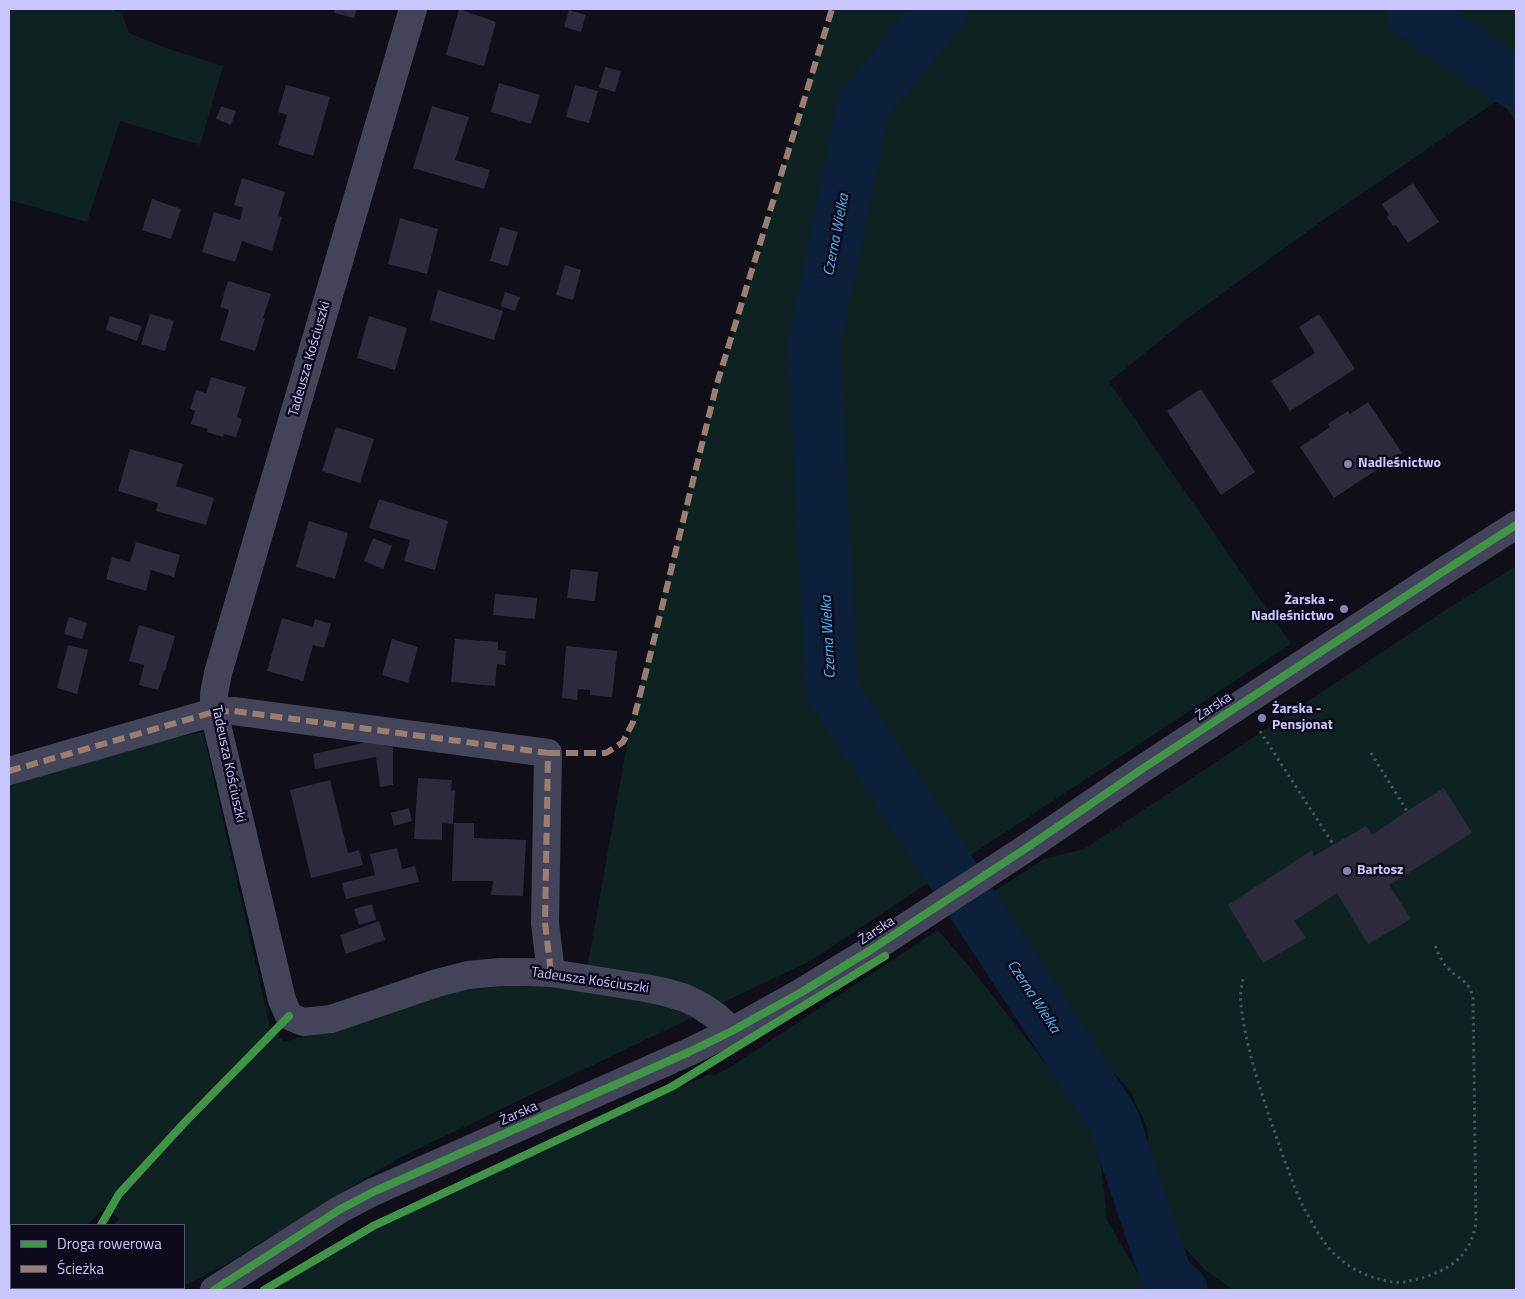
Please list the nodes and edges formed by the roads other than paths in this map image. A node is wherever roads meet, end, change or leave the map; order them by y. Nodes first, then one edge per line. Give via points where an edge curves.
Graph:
1 (413, 9) edge
2 (1516, 525) edge
3 (214, 712) junction
4 (9, 771) edge
5 (551, 973) junction
6 (732, 1031) junction
7 (214, 1290) edge

1 - 3 street, Tadeusza Kościuszki via 218,673
2 - 6 street, Żarska via 887,939
3 - 4 street
3 - 5 street via 234,711 548,753 545,923
3 - 5 street, Tadeusza Kościuszki via 282,1000 289,1016 303,1022 331,1019 468,975
5 - 6 street, Tadeusza Kościuszki via 685,998 716,1016
6 - 7 street, Żarska via 373,1192 339,1210

